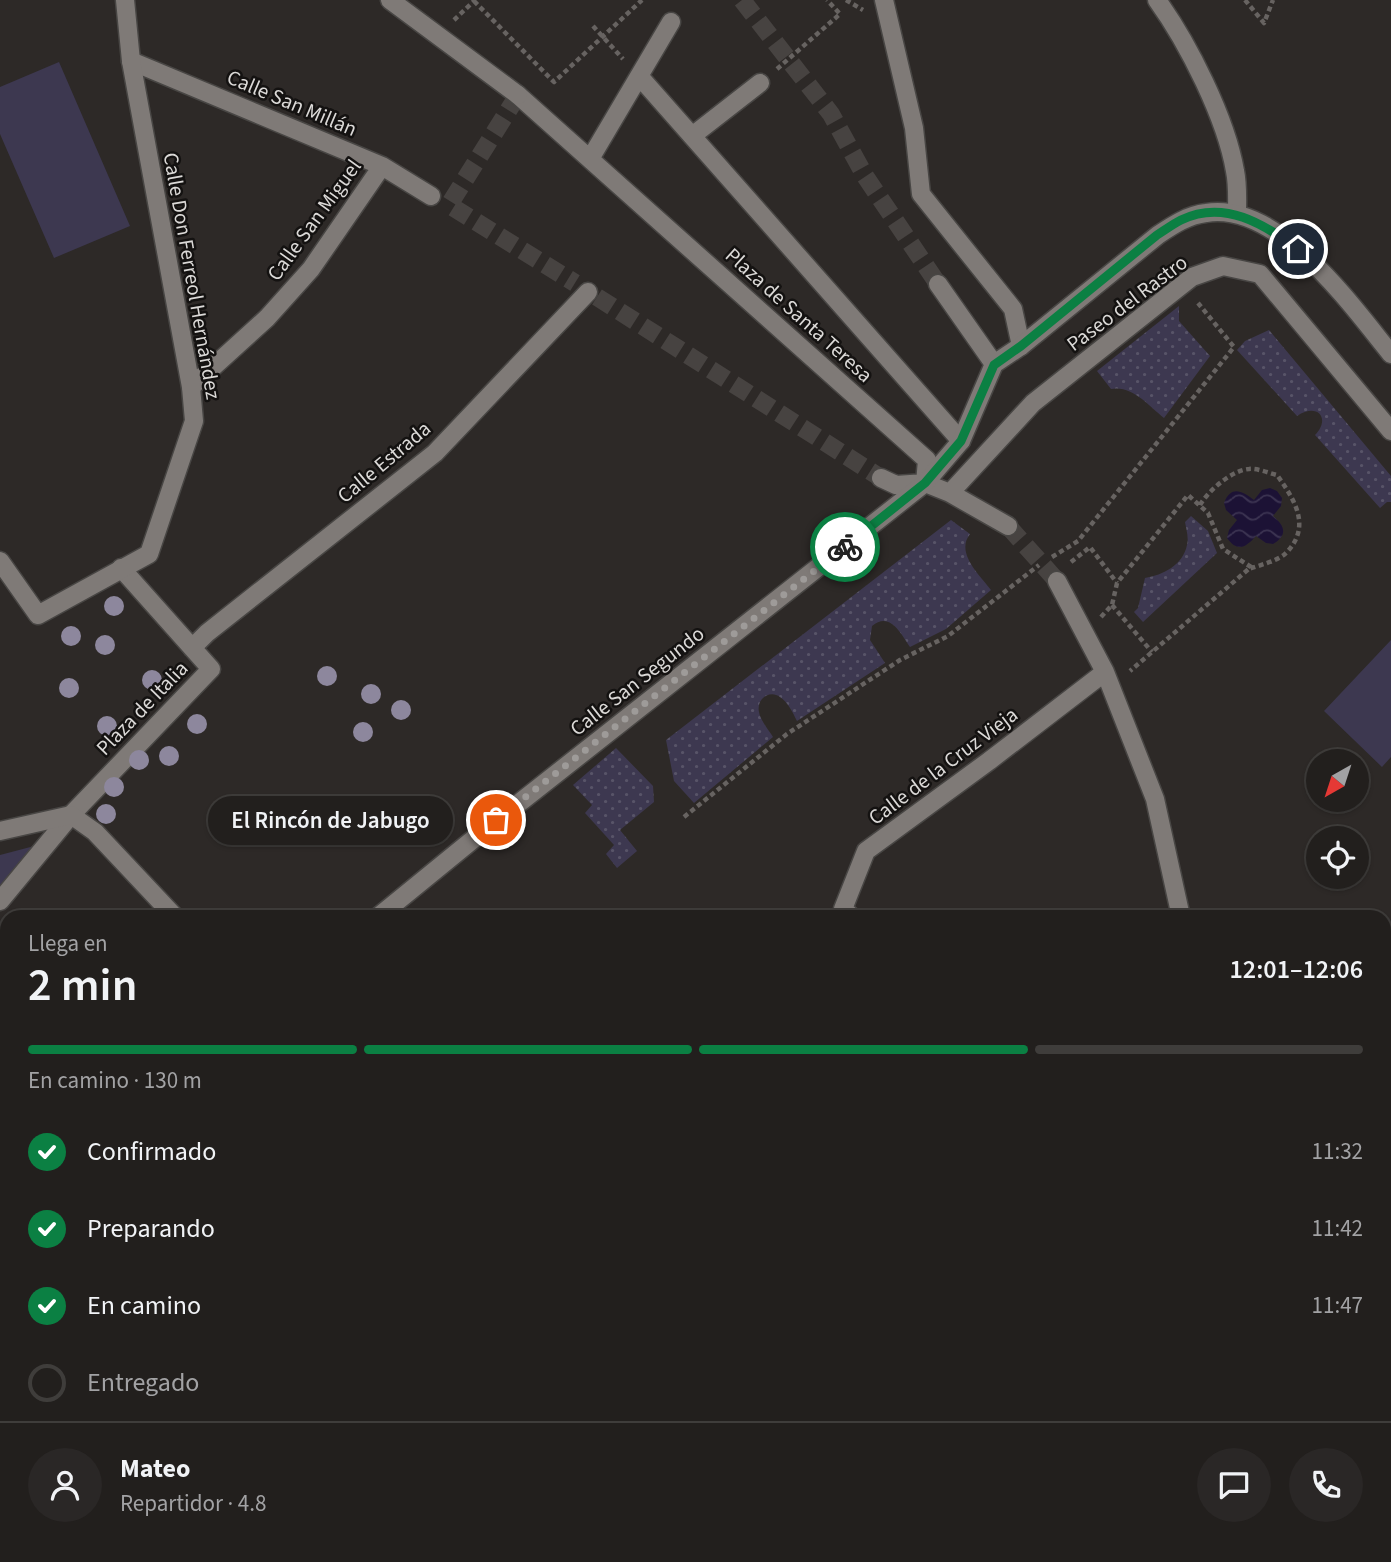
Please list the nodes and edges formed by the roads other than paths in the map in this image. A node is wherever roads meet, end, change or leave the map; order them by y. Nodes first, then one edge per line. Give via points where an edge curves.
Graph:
1 (125, 0) edge
2 (390, 0) edge
3 (884, 0) edge
4 (1157, 0) edge
5 (671, 22) dead end
6 (131, 61) junction
7 (639, 76) junction
8 (760, 83) dead end
9 (692, 136) junction
10 (590, 159) junction
11 (382, 166) junction
12 (431, 196) dead end
13 (1237, 214) junction
14 (938, 284) tunnel mouth
15 (587, 291) dead end
16 (1021, 346) junction
17 (1391, 354) edge
18 (994, 365) junction
19 (191, 387) junction
20 (1391, 431) edge
21 (961, 441) junction
22 (881, 478) tunnel mouth
23 (925, 483) junction
24 (950, 494) junction
25 (1008, 526) tunnel mouth
26 (0, 561) edge
27 (121, 568) junction
28 (1057, 581) tunnel mouth
29 (192, 648) junction
30 (1108, 679) junction
31 (71, 815) junction
32 (3, 825) edge
33 (0, 901) edge
34 (168, 910) edge
35 (387, 910) edge
36 (844, 910) edge
37 (1179, 910) edge

1 - 6 street, Calle Don Ferreol Hernández
2 - 10 street, Plaza de Santa Teresa via 519,95
3 - 16 street via 914,128 921,194 1013,309
4 - 13 street via 1207,88 1222,126 1235,170
5 - 7 street
6 - 11 street, Calle San Millán
6 - 19 street, Calle Don Ferreol Hernández
7 - 9 street, Plaza de Santa Teresa
7 - 10 street
8 - 9 street
9 - 21 street, Plaza de Santa Teresa
10 - 23 street, Plaza de Santa Teresa via 927,460
11 - 12 street, Calle San Millán
11 - 19 street, Calle San Miguel via 311,269 267,318
13 - 16 street via 1207,212 1182,219
13 - 17 street via 1267,226 1298,249
14 - 18 street
15 - 29 street, Calle Estrada via 435,453
16 - 18 street
18 - 21 street, Calle San Segundo
19 - 27 street, Calle Don Ferreol Hernández via 194,421 149,554
20 - 24 street, Paseo del Rastro via 1260,275 1223,266 1192,277 1033,403
21 - 23 street, Calle San Segundo
22 - 23 street via 897,485
23 - 24 street
23 - 35 street, Calle San Segundo
24 - 25 street
26 - 27 street via 38,615
27 - 29 street, Plaza de Italia
28 - 30 street
29 - 31 street, Plaza de Italia via 211,669
30 - 36 street, Calle de la Cruz Vieja via 866,851
30 - 37 street via 1155,799
31 - 32 street
31 - 33 street
31 - 34 street via 94,832

